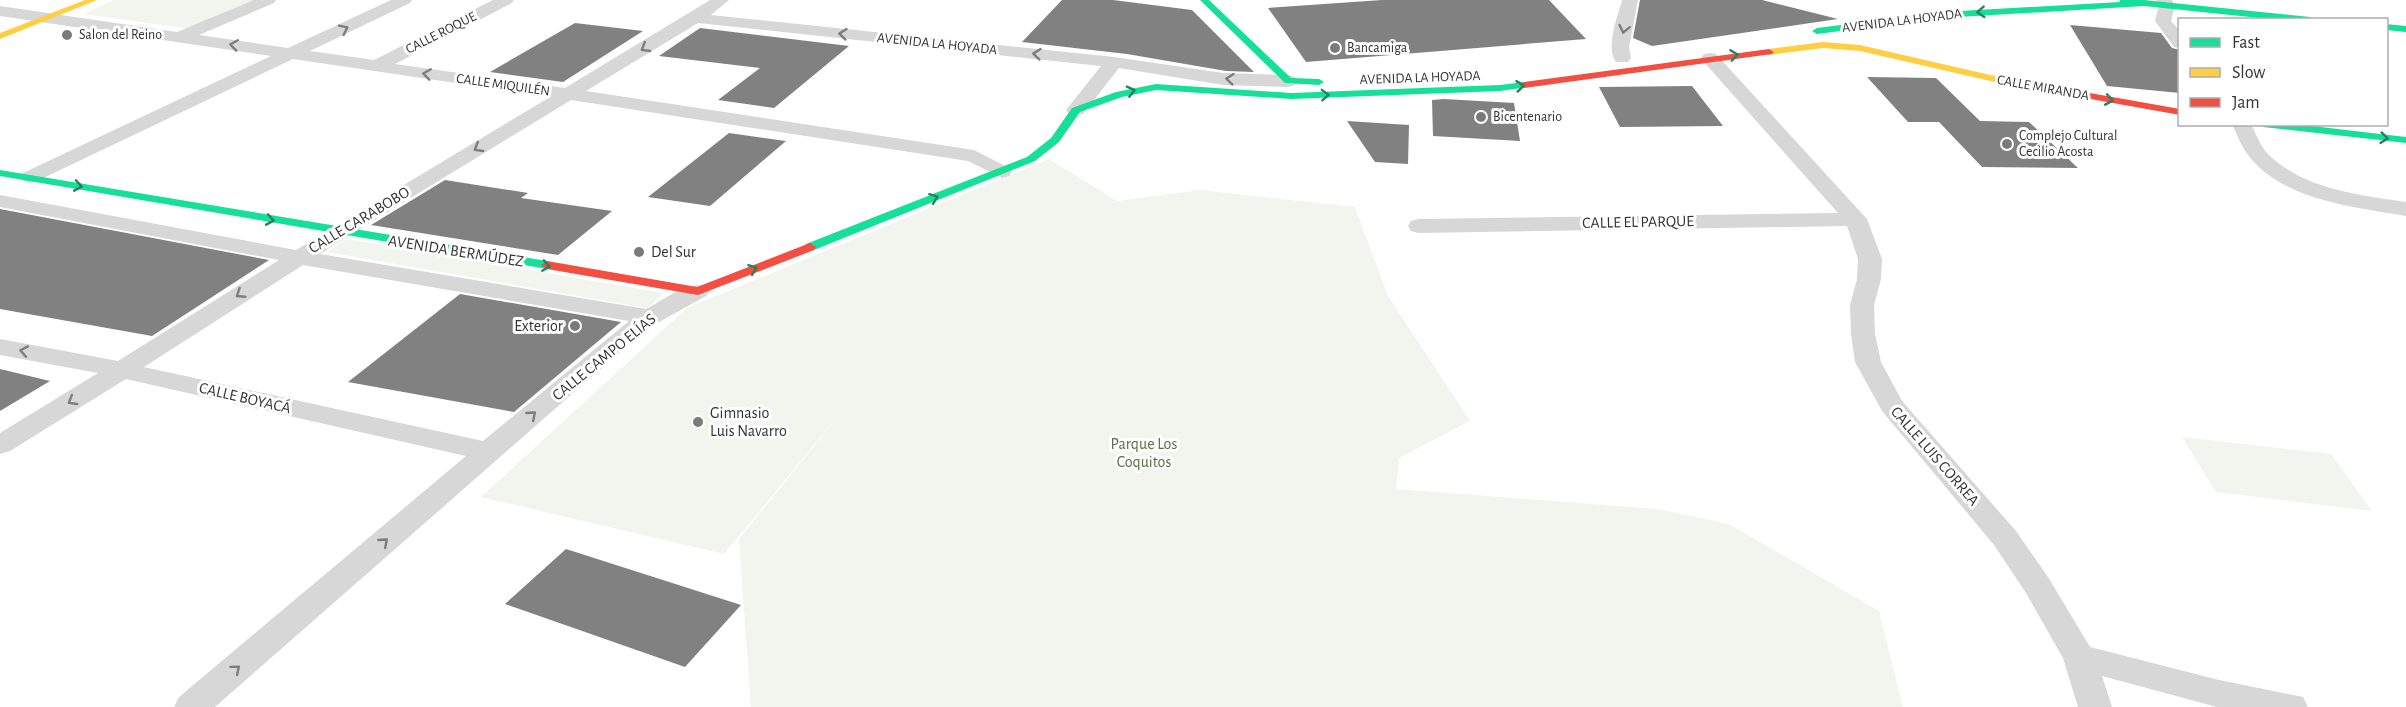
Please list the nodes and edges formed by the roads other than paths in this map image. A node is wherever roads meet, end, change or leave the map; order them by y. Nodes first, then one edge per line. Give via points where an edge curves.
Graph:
1 (69, 0) edge
2 (93, 0) edge
3 (268, 0) edge
4 (404, 0) edge
5 (506, 0) edge
6 (721, 0) edge
7 (1204, 0) edge
8 (1630, 0) edge
9 (2119, 0) edge
10 (2165, 2) edge
11 (2144, 3) junction
12 (0, 11) edge
13 (1942, 15) junction
14 (38, 16) junction
15 (695, 18) junction
16 (2294, 18) edge
17 (0, 26) edge
18 (2388, 27) edge
19 (2406, 29) edge
20 (1805, 33) dead end
21 (0, 36) edge
22 (178, 37) junction
23 (2178, 40) edge
24 (1708, 50) junction
25 (291, 54) junction
26 (1627, 57) joint
27 (1908, 60) junction
28 (1114, 62) junction
29 (377, 66) junction
30 (1288, 81) junction
31 (568, 95) junction
32 (1076, 110) junction
33 (2178, 112) edge
34 (2242, 126) edge
35 (2281, 126) edge
36 (2406, 140) edge
37 (1002, 171) junction
38 (0, 172) edge
39 (30, 177) junction
40 (0, 201) edge
41 (2406, 209) edge
42 (1856, 219) junction
43 (1419, 226) dead end
44 (339, 232) junction
45 (298, 257) junction
46 (699, 291) junction
47 (650, 317) junction
48 (0, 347) edge
49 (122, 370) junction
50 (0, 445) edge
51 (490, 452) junction
52 (2079, 657) junction
53 (191, 707) edge
54 (2095, 707) edge
55 (2291, 707) edge

1 - 14 street
2 - 14 street
3 - 22 street
25 -> 4 street
5 - 29 street, CALLE ROQUE
6 - 15 street, CALLE CARABOBO
7 - 30 street
8 -> 26 street via 1620,47
9 - 11 street
10 - 11 street
10 - 16 street
10 - 23 street via 2163,21
11 -> 13 street, AVENIDA LA HOYADA
12 - 14 street, CALLE MIQUILÉN
13 - 20 street, AVENIDA LA HOYADA
13 - 27 street via 1900,26 1881,37 1888,50
14 - 17 street
14 - 21 street
14 - 22 street, CALLE MIQUILÉN
28 -> 15 street, AVENIDA LA HOYADA
15 -> 31 street, CALLE CARABOBO
18 - 19 street
25 -> 22 street, CALLE MIQUILÉN
24 -> 27 street, AVENIDA LA HOYADA via 1823,45 1860,48
32 -> 24 street, AVENIDA LA HOYADA via 1120,94 1156,87 1291,96 1500,88
24 - 42 street, CALLE LUIS CORREA
25 - 29 street, CALLE MIQUILÉN
25 - 39 street
26 - 30 street, AVENIDA LA HOYADA via 1498,75
27 -> 33 street, CALLE MIRANDA via 2023,86
30 -> 28 street, AVENIDA LA HOYADA via 1223,79
28 - 32 street
31 -> 29 street, CALLE MIQUILÉN
31 - 37 street, CALLE MIQUILÉN via 975,156
31 -> 44 street, CALLE CARABOBO
32 - 37 street, CALLE CAMPO ELÍAS via 1043,150
34 - 41 street via 2260,157 2294,182 2332,195
35 -> 36 street
46 -> 37 street, CALLE CAMPO ELÍAS
38 - 39 street, AVENIDA BERMÚDEZ
39 -> 44 street, AVENIDA BERMÚDEZ
40 - 45 street, AVENIDA BERMÚDEZ
42 - 43 street, CALLE EL PARQUE
42 - 52 street, CALLE LUIS CORREA via 1870,259 1863,305 1868,362 1891,405 2005,538
44 - 45 street, CALLE CARABOBO
44 -> 46 street, AVENIDA BERMÚDEZ
45 - 47 street, AVENIDA BERMÚDEZ
45 -> 49 street, CALLE CARABOBO
46 - 47 street, CALLE CAMPO ELÍAS
51 -> 47 street, CALLE CAMPO ELÍAS
49 -> 48 street, CALLE BOYACÁ
49 -> 50 street, CALLE CARABOBO
49 - 51 street, CALLE BOYACÁ
53 -> 51 street, CALLE CAMPO ELÍAS
52 - 54 street, CALLE LUIS CORREA
52 - 55 street via 2219,694

